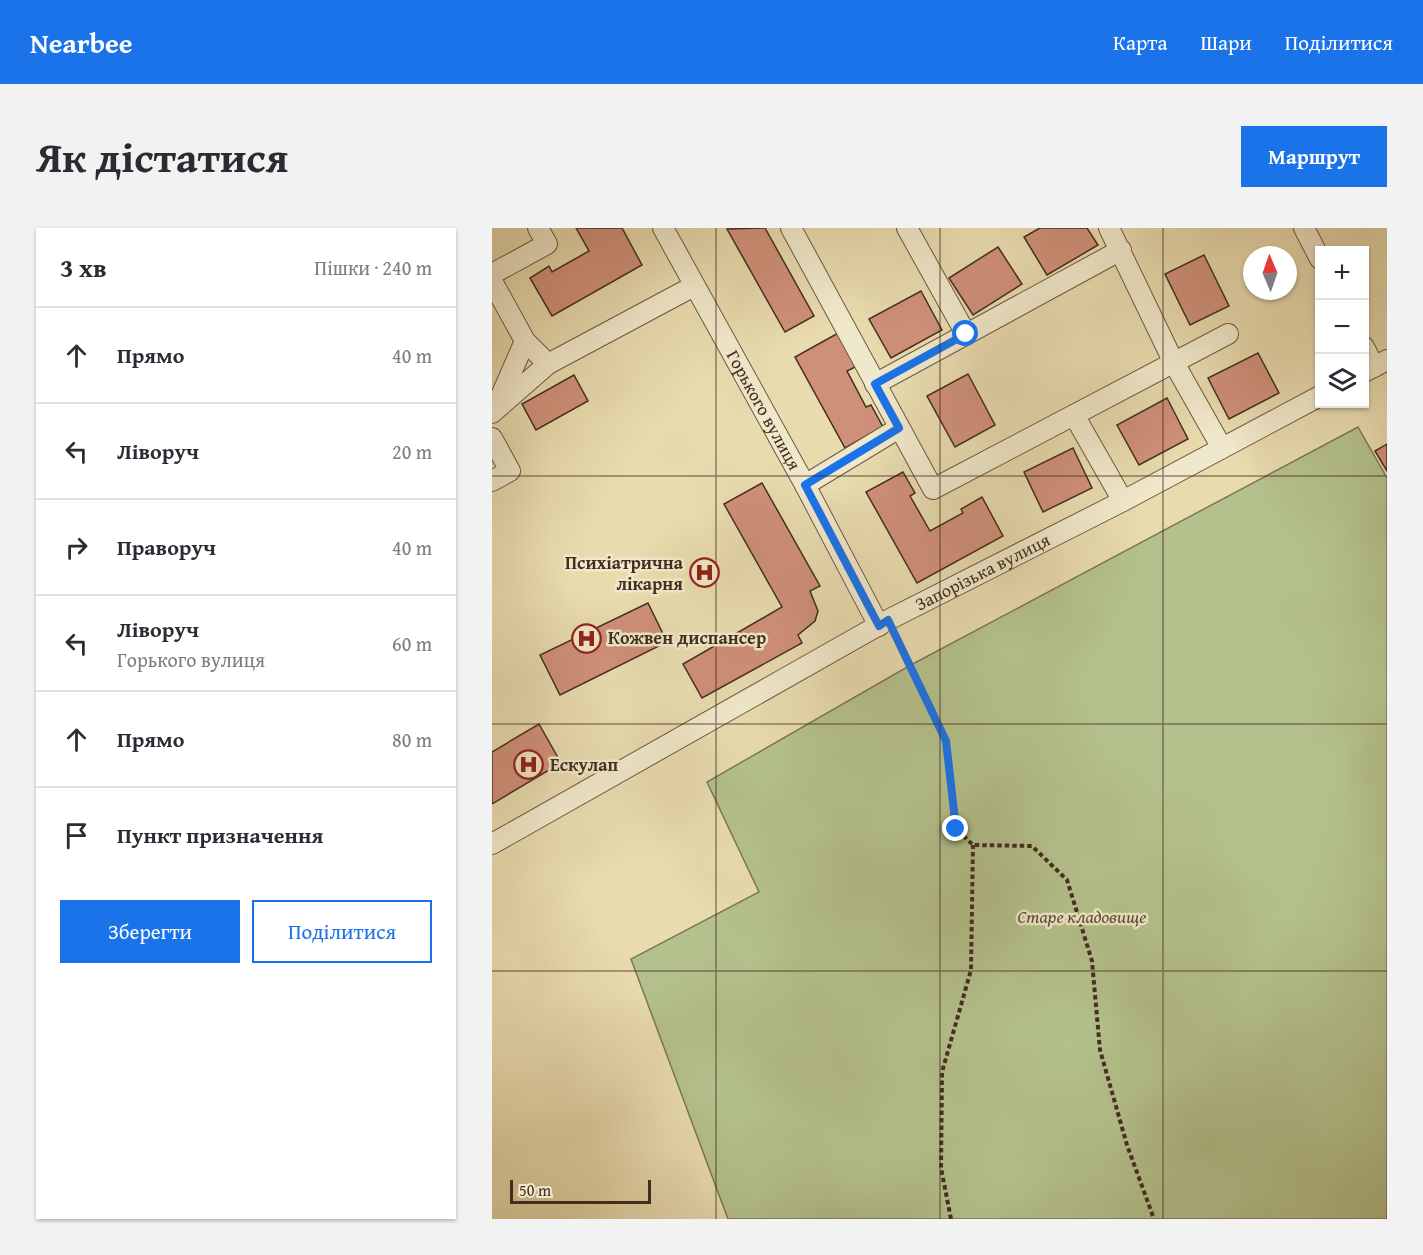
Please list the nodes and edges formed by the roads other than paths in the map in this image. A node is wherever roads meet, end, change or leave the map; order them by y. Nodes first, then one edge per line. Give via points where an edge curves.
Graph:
1 (538, 228) edge
2 (663, 228) edge
3 (791, 228) edge
4 (907, 228) edge
5 (1109, 228) edge
6 (1304, 228) edge
7 (1315, 249) edge
8 (1121, 250) junction
9 (492, 274) edge
10 (492, 281) edge
11 (694, 286) junction
12 (966, 334) junction
13 (1228, 334) dead end
14 (525, 341) junction
15 (1174, 363) junction
16 (548, 364) junction
17 (875, 384) junction
18 (1315, 399) edge
19 (494, 411) edge
20 (1074, 415) junction
21 (899, 428) junction
22 (492, 438) edge
23 (1222, 448) junction
24 (492, 481) edge
25 (805, 485) junction
26 (1124, 501) junction
27 (884, 623) junction
28 (492, 844) edge

1 - 9 street via 547,244
2 - 11 street, Горького вулиця
3 - 17 street
4 - 12 street
5 - 8 street
6 - 7 street
8 - 12 street
8 - 15 street
10 - 14 street
11 - 16 street
11 - 25 street, Горького вулиця
12 - 17 street
13 - 15 street
14 - 16 street
14 - 19 street
15 - 20 street
15 - 23 street
16 - 19 street
17 - 21 street
18 - 23 street, Запорізька вулиця
20 - 21 street via 933,489
20 - 26 street
21 - 25 street
22 - 24 street via 510,471
23 - 26 street, Запорізька вулиця
25 - 27 street, Горького вулиця
26 - 27 street, Запорізька вулиця
27 - 28 street, Запорізька вулиця

